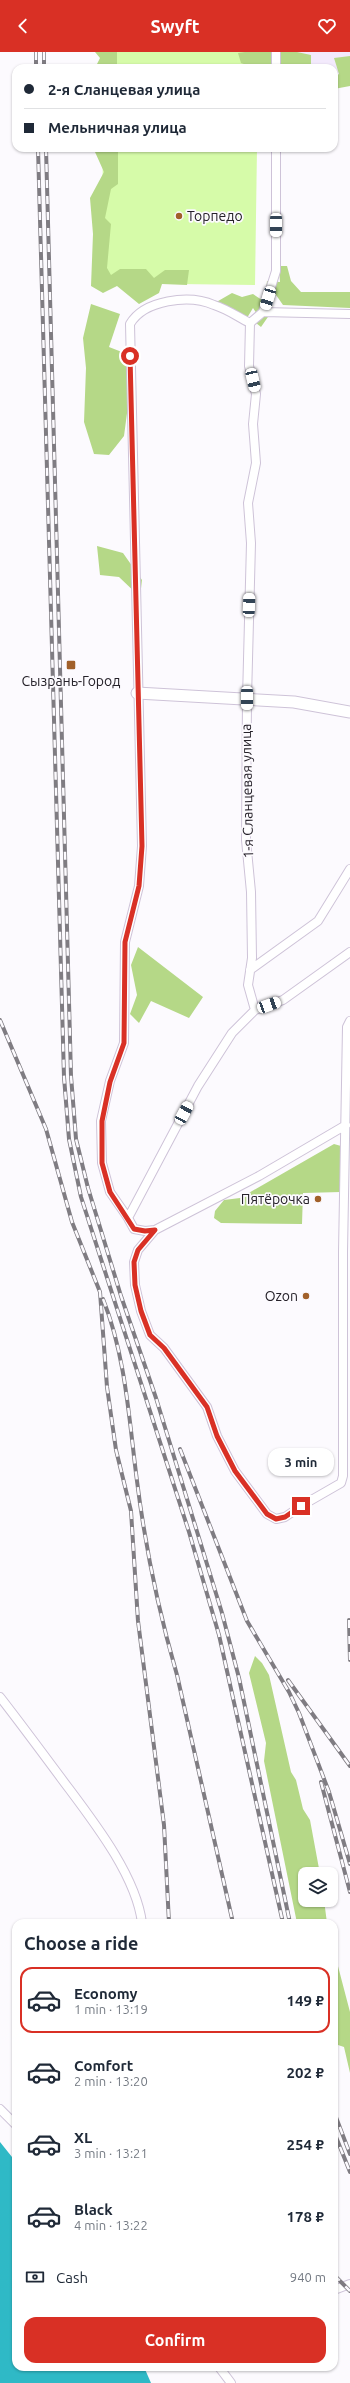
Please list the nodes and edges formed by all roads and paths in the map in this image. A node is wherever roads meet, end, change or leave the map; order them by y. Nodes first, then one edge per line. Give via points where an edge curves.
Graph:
1 (276, 52) edge
2 (276, 64) edge
3 (276, 152) edge
4 (263, 312) junction
5 (350, 314) edge
6 (250, 323) junction
7 (137, 693) junction
8 (247, 698) junction
9 (350, 712) edge
10 (350, 869) edge
11 (350, 952) edge
12 (250, 970) junction
13 (255, 1010) junction
14 (350, 1021) edge
15 (348, 1097) edge
16 (346, 1125) junction
17 (128, 1218) junction
18 (155, 1230) junction
19 (347, 1454) edge
20 (0, 1697) edge
21 (142, 1919) edge
22 (0, 2109) edge
23 (12, 2121) edge
24 (350, 2284) edge
25 (338, 2288) edge
26 (223, 2371) edge
27 (231, 2383) edge

1 - 2 street
3 - 4 street via 276,271
4 - 5 street
4 - 6 street
6 - 7 street via 213,304 187,300 157,305 135,315 130,324
6 - 8 street, 1-я Сланцевая улица via 249,366 256,394 253,424 256,463 248,503 251,543
7 - 8 street
7 - 17 street via 142,846 139,886 125,942 124,1043 110,1082 102,1121 102,1163 110,1192
8 - 9 street via 294,702
8 - 12 street, 1-я Сланцевая улица via 246,840 251,892
10 - 12 street via 318,921
11 - 13 street via 283,1000
12 - 13 street, 1-я Сланцевая улица via 248,986
13 - 17 street via 232,1032 198,1086
14 - 15 street via 347,1027
15 - 16 street
16 - 18 street via 259,1176
16 - 19 street via 343,1274
17 - 18 street via 134,1229
18 - 19 street via 138,1250 134,1262 135,1285 150,1335 164,1348 207,1407 217,1436 235,1471 267,1514 276,1519 285,1517 341,1483
20 - 21 street via 96,1824 127,1878
22 - 23 street
24 - 25 street
26 - 27 street

